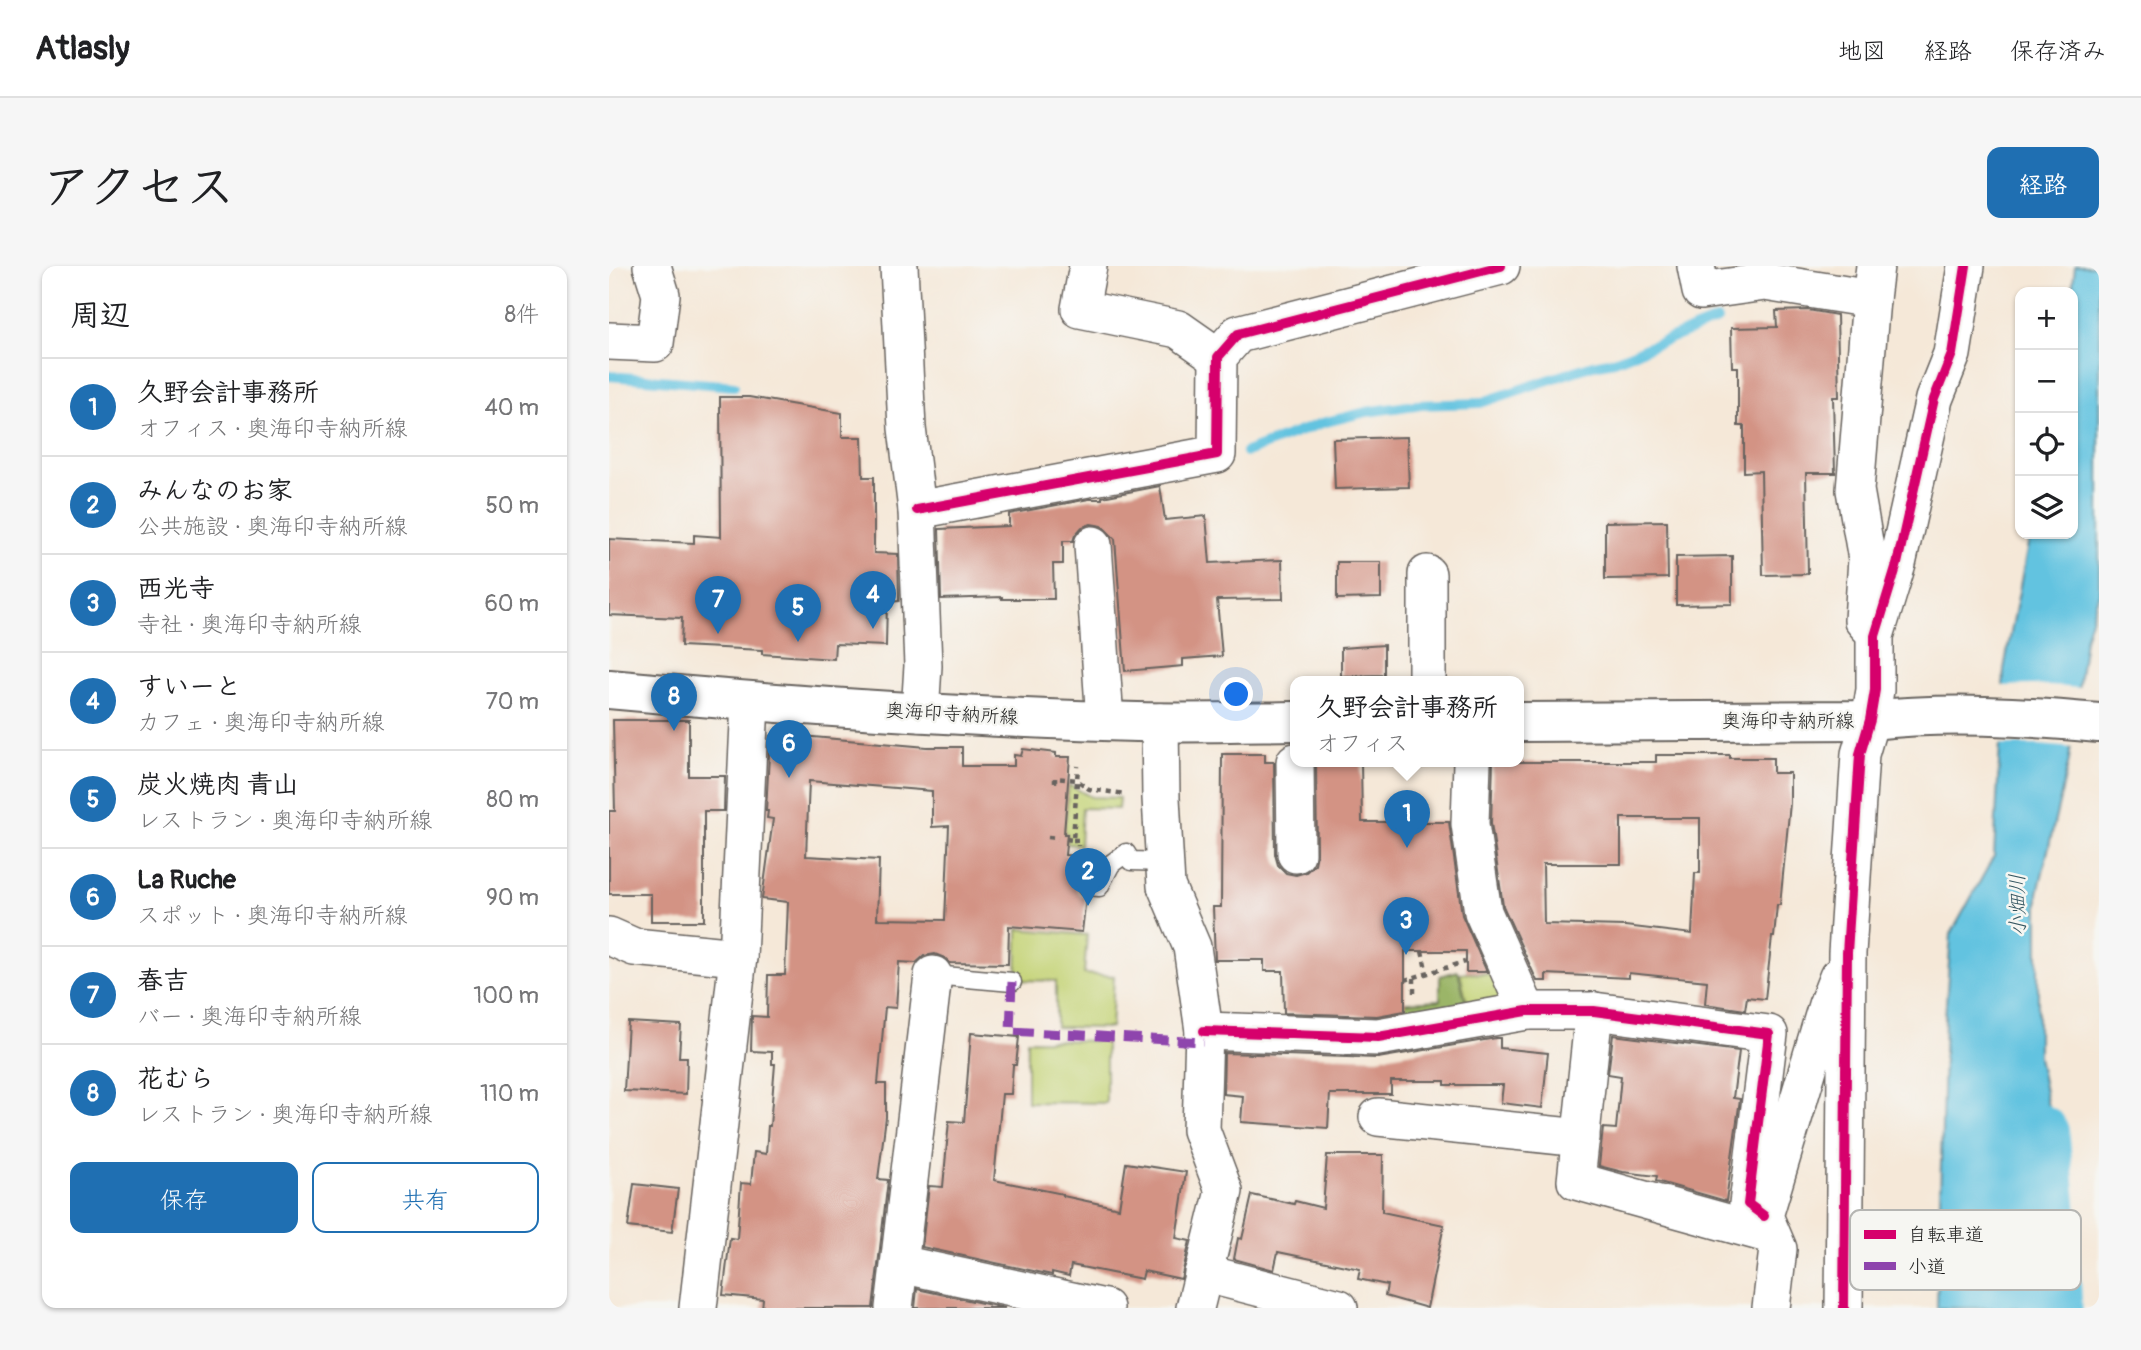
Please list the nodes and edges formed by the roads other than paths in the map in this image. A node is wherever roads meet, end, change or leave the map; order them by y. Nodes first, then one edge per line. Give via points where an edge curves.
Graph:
1 (652, 266) edge
2 (899, 266) edge
3 (1088, 266) edge
4 (1501, 266) edge
5 (1696, 266) edge
6 (1966, 266) edge
7 (1873, 283) edge
8 (609, 341) edge
9 (1218, 357) junction
10 (917, 510) junction
11 (1093, 545) dead end
12 (1427, 575) dead end
13 (1875, 636) junction
14 (1427, 676) edge
15 (609, 689) edge
16 (750, 702) junction
17 (920, 713) junction
18 (1887, 719) junction
19 (1105, 722) junction
20 (1160, 722) junction
21 (1290, 722) edge
22 (1524, 722) edge
23 (2099, 723) edge
24 (1295, 767) edge
25 (1472, 767) edge
26 (1296, 854) dead end
27 (1165, 862) junction
28 (1088, 886) dead end
29 (609, 936) edge
30 (1847, 953) junction
31 (738, 957) junction
32 (933, 975) joint
33 (1011, 982) dead end
34 (1527, 1011) junction
35 (1594, 1011) junction
36 (1204, 1031) junction
37 (1378, 1116) dead end
38 (1581, 1138) junction
39 (1767, 1225) junction
40 (900, 1264) junction
41 (1203, 1273) junction
42 (698, 1308) edge
43 (894, 1308) edge
44 (1105, 1308) edge
45 (1195, 1308) edge
46 (1339, 1308) edge
47 (1771, 1308) edge
48 (1844, 1308) edge

1 - 8 street via 661,295 655,343
2 - 10 street via 907,428
3 - 9 street via 1080,309 1178,329
4 - 9 street via 1238,334
5 - 7 street via 1701,290 1765,282
6 - 13 street via 1952,354 1934,399 1897,565
7 - 13 street via 1855,490 1867,559 1863,620
9 - 10 street via 1217,454
10 - 17 street via 923,666
11 - 19 street
12 - 14 street
13 - 18 street via 1875,690
15 - 16 main road, 奥海印寺納所線
16 - 17 main road, 奥海印寺納所線
16 - 31 street
17 - 19 main road, 奥海印寺納所線
18 - 22 main road, 奥海印寺納所線
18 - 23 main road, 奥海印寺納所線 via 2034,717
18 - 30 street via 1860,754
19 - 20 main road, 奥海印寺納所線
20 - 21 main road, 奥海印寺納所線
20 - 27 street
24 - 26 street
25 - 34 street via 1470,824 1488,961
27 - 28 lane via 1131,861 1126,853 1111,864 1099,887
27 - 36 street via 1165,886 1192,947
29 - 31 street via 634,947
30 - 39 street via 1827,1005
30 - 48 street
31 - 42 street
32 - 33 lane
32 - 40 street
34 - 35 street
34 - 36 street via 1378,1037
35 - 38 street
35 - 39 street via 1769,1034 1748,1204
36 - 41 street via 1201,1129 1224,1191
37 - 38 street
38 - 39 street via 1576,1181
39 - 47 street via 1778,1249
40 - 43 street
40 - 44 street
41 - 45 street
41 - 46 street

